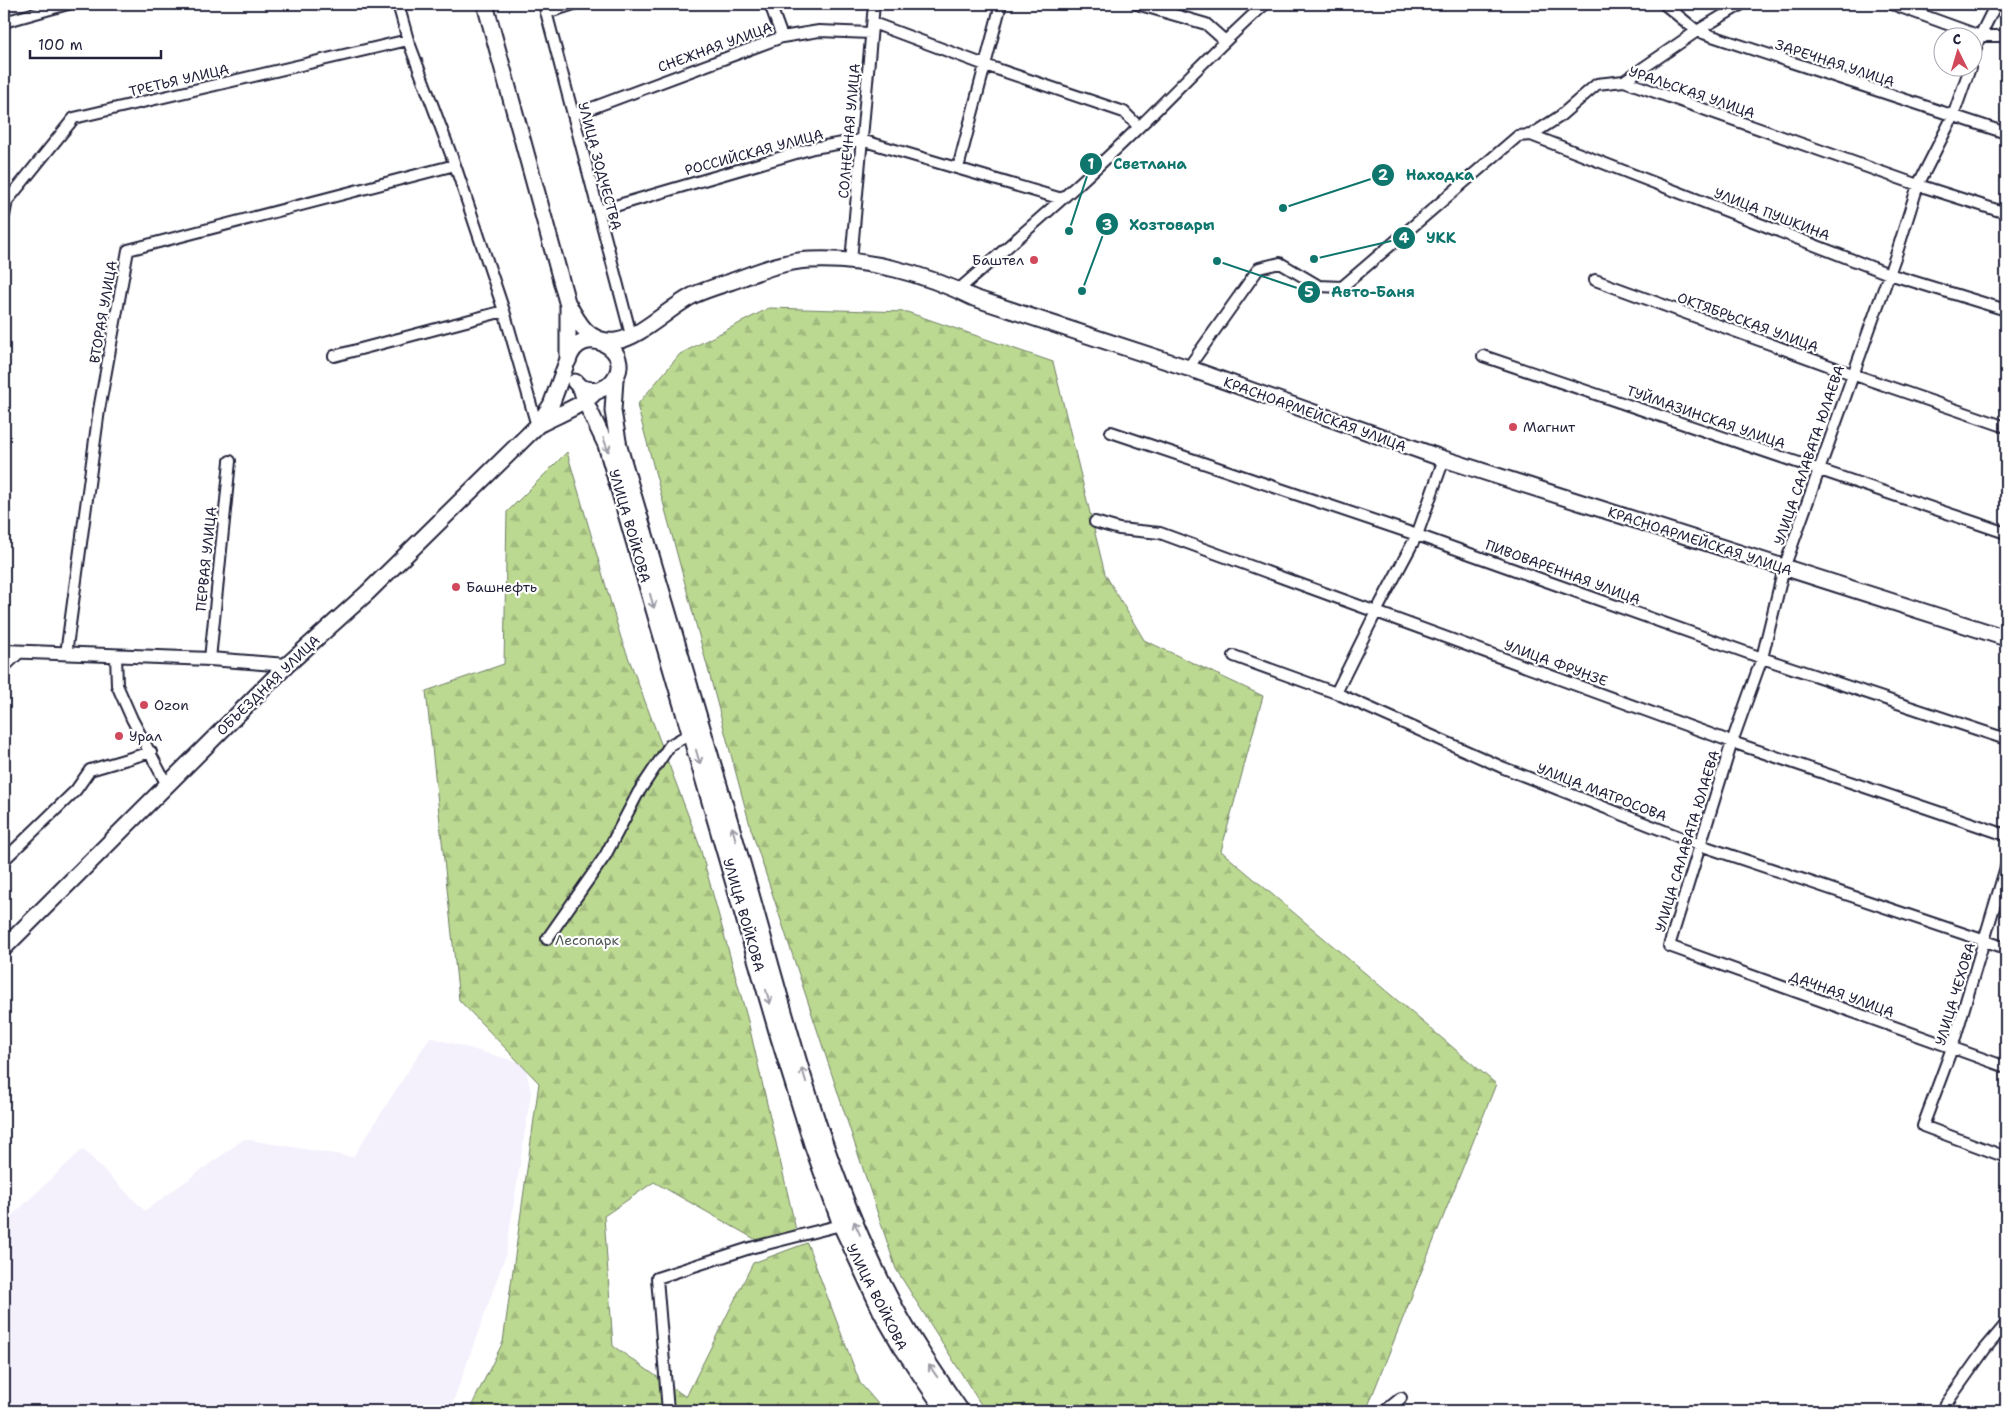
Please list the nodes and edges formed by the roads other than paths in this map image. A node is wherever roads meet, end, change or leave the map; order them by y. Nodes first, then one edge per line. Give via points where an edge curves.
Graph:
1 (68, 4) edge
2 (398, 4) edge
3 (485, 4) edge
4 (574, 4) edge
5 (770, 4) edge
6 (874, 4) edge
7 (1001, 4) edge
8 (1137, 4) edge
9 (1265, 4) edge
10 (1664, 4) edge
11 (1742, 4) edge
12 (1892, 4) edge
13 (1996, 4) edge
14 (545, 8) edge
15 (4, 22) edge
16 (872, 28) junction
17 (1958, 28) edge
18 (1697, 31) junction
19 (1982, 32) edge
20 (1982, 36) edge
21 (2006, 36) edge
22 (782, 37) junction
23 (408, 40) junction
24 (1224, 40) junction
25 (985, 65) junction
26 (1966, 78) edge
27 (1624, 81) junction
28 (573, 115) junction
29 (1953, 116) junction
30 (1140, 127) junction
31 (2006, 133) edge
32 (1531, 135) junction
33 (861, 140) junction
34 (454, 166) junction
35 (958, 168) junction
36 (1918, 185) junction
37 (1062, 200) junction
38 (598, 211) junction
39 (2006, 213) edge
40 (4, 216) edge
41 (851, 261) junction
42 (1889, 274) junction
43 (1594, 280) dead end
44 (958, 290) junction
45 (567, 302) junction
46 (2006, 310) edge
47 (504, 311) junction
48 (632, 335) junction
49 (600, 341) junction
50 (334, 356) dead end
51 (1483, 356) dead end
52 (568, 359) junction
53 (1188, 368) junction
54 (617, 374) junction
55 (1852, 374) junction
56 (583, 394) junction
57 (537, 426) junction
58 (2006, 426) edge
59 (1111, 432) dead end
60 (1444, 459) junction
61 (230, 461) dead end
62 (1819, 470) junction
63 (1095, 522) dead end
64 (2006, 534) edge
65 (1417, 535) junction
66 (1784, 568) junction
67 (1376, 612) junction
68 (2006, 638) edge
69 (4, 651) edge
70 (20, 652) junction
71 (66, 654) junction
72 (116, 655) junction
73 (1234, 656) dead end
74 (1762, 658) junction
75 (210, 659) junction
76 (287, 665) junction
77 (4, 668) edge
78 (1336, 693) junction
79 (692, 733) junction
80 (2006, 739) edge
81 (1732, 742) junction
82 (151, 752) junction
83 (167, 785) junction
84 (2006, 835) edge
85 (1700, 845) junction
86 (4, 860) edge
87 (2006, 867) edge
88 (546, 939) dead end
89 (1986, 941) junction
90 (1669, 946) joint
91 (4, 948) edge
92 (2006, 948) edge
93 (1952, 1048) junction
94 (2006, 1067) edge
95 (2006, 1157) edge
96 (841, 1225) junction
97 (2006, 1324) edge
98 (1401, 1398) dead end
99 (668, 1411) edge
100 (945, 1411) edge
101 (961, 1411) edge
102 (1385, 1411) edge
103 (1941, 1411) edge

1 - 15 street
2 - 23 street
3 - 45 main road
4 - 14 street
5 - 22 street
6 - 16 street, СОЛНЕЧНАЯ УЛИЦА
7 - 25 street
8 - 24 street via 1206,24
9 - 24 street
10 - 18 street, ЗАРЕЧНАЯ УЛИЦА
11 - 18 street
12 - 17 street
13 - 19 street
14 - 28 street, УЛИЦА ЗОДЧЕСТВА
16 - 22 street, СНЕЖНАЯ УЛИЦА
16 - 25 street, СНЕЖНАЯ УЛИЦА
16 - 33 street, СОЛНЕЧНАЯ УЛИЦА
18 - 27 street
18 - 29 street, ЗАРЕЧНАЯ УЛИЦА
20 - 21 street
22 - 28 street, СНЕЖНАЯ УЛИЦА
23 - 34 street
23 - 40 street, ТРЕТЬЯ УЛИЦА via 74,118 7,201
24 - 30 street
25 - 30 street, СНЕЖНАЯ УЛИЦА via 1124,112
25 - 35 street
26 - 29 street, УЛИЦА САЛАВАТА ЮЛАЕВА
27 - 32 street, УРАЛЬСКАЯ УЛИЦА via 1597,84 1559,117
27 - 36 street, УРАЛЬСКАЯ УЛИЦА
28 - 38 street, УЛИЦА ЗОДЧЕСТВА
29 - 31 street, ЗАРЕЧНАЯ УЛИЦА
29 - 36 street, УЛИЦА САЛАВАТА ЮЛАЕВА
30 - 37 street
32 - 42 street, УЛИЦА ПУШКИНА
32 - 53 street, УРАЛЬСКАЯ УЛИЦА via 1518,136 1342,287 1318,286 1280,263 1259,268
33 - 35 street, РОССИЙСКАЯ УЛИЦА
33 - 38 street, РОССИЙСКАЯ УЛИЦА via 813,148
33 - 41 street, СОЛНЕЧНАЯ УЛИЦА
34 - 47 street
34 - 71 street, ВТОРАЯ УЛИЦА via 128,250 99,410
35 - 37 street, РОССИЙСКАЯ УЛИЦА
36 - 39 street, УРАЛЬСКАЯ УЛИЦА
36 - 42 street, УЛИЦА САЛАВАТА ЮЛАЕВА
37 - 44 street
38 - 48 street, УЛИЦА ЗОДЧЕСТВА
41 - 44 main road, КРАСНОАРМЕЙСКАЯ УЛИЦА via 904,272
41 - 48 main road, КРАСНОАРМЕЙСКАЯ УЛИЦА via 809,260 769,268 693,295
42 - 46 street, УЛИЦА ПУШКИНА
42 - 55 street, УЛИЦА САЛАВАТА ЮЛАЕВА
43 - 55 street, ОКТЯБРЬСКАЯ УЛИЦА
44 - 53 main road, КРАСНОАРМЕЙСКАЯ УЛИЦА
45 - 49 main road via 588,334
45 - 52 main road
47 - 50 street
47 - 57 street
48 - 49 main road, КРАСНОАРМЕЙСКАЯ УЛИЦА via 618,341
48 - 54 main road
49 - 52 main road via 587,341 575,348
49 - 54 main road via 614,351 618,360
51 - 62 street, ТУЙМАЗИНСКАЯ УЛИЦА
52 - 56 main road via 572,380
52 - 57 main road via 551,405
53 - 60 main road, КРАСНОАРМЕЙСКАЯ УЛИЦА
54 - 56 main road via 608,386
101 -> 54 main road, УЛИЦА ВОЙКОВА via 893,1303 854,1220 818,1122 621,456 613,411
55 - 58 street, ОКТЯБРЬСКАЯ УЛИЦА
55 - 62 street, УЛИЦА САЛАВАТА ЮЛАЕВА
56 - 57 main road
56 -> 79 main road, УЛИЦА ВОЙКОВА via 606,445
57 - 76 main road, ОБЪЕЗДНАЯ УЛИЦА via 367,592
59 - 65 street, ПИВОВАРЕННАЯ УЛИЦА
60 - 65 street
60 - 66 main road, КРАСНОАРМЕЙСКАЯ УЛИЦА
61 - 75 street, ПЕРВАЯ УЛИЦА
62 - 64 street, ТУЙМАЗИНСКАЯ УЛИЦА
62 - 66 street, УЛИЦА САЛАВАТА ЮЛАЕВА
63 - 67 street, УЛИЦА ФРУНЗЕ via 1119,529 1160,533
65 - 67 street
65 - 74 street, ПИВОВАРЕННАЯ УЛИЦА
66 - 68 main road, КРАСНОАРМЕЙСКАЯ УЛИЦА
66 - 74 street, УЛИЦА САЛАВАТА ЮЛАЕВА
67 - 78 street
67 - 81 street, УЛИЦА ФРУНЗЕ
69 - 70 street
70 - 71 street
70 - 77 street
71 - 72 street
72 - 75 street
72 - 82 street via 117,685
73 - 78 street, УЛИЦА МАТРОСОВА
74 - 80 street, ПИВОВАРЕННАЯ УЛИЦА
74 - 81 street, УЛИЦА САЛАВАТА ЮЛАЕВА
75 - 76 street
76 - 83 main road, ОБЪЕЗДНАЯ УЛИЦА
78 - 85 street, УЛИЦА МАТРОСОВА via 1504,768
79 - 88 street via 670,745 638,793 605,856
79 -> 96 main road, УЛИЦА ВОЙКОВА via 779,1038
81 - 84 street, УЛИЦА ФРУНЗЕ
81 - 85 street, УЛИЦА САЛАВАТА ЮЛАЕВА
82 - 83 street
82 - 86 street via 90,770 76,790
83 - 91 main road, ОБЪЕЗДНАЯ УЛИЦА
85 - 89 street, УЛИЦА МАТРОСОВА
85 - 90 street, УЛИЦА САЛАВАТА ЮЛАЕВА
87 - 89 street, УЛИЦА ЧЕХОВА
89 - 92 street, УЛИЦА МАТРОСОВА
89 - 93 street, УЛИЦА ЧЕХОВА
90 - 93 street, ДАЧНАЯ УЛИЦА
93 - 94 street, ДАЧНАЯ УЛИЦА
93 - 95 street, УЛИЦА ЧЕХОВА via 1923,1126
96 - 99 street via 750,1248 657,1278
96 - 100 main road, УЛИЦА ВОЙКОВА via 900,1346
97 - 103 street
98 - 102 street

